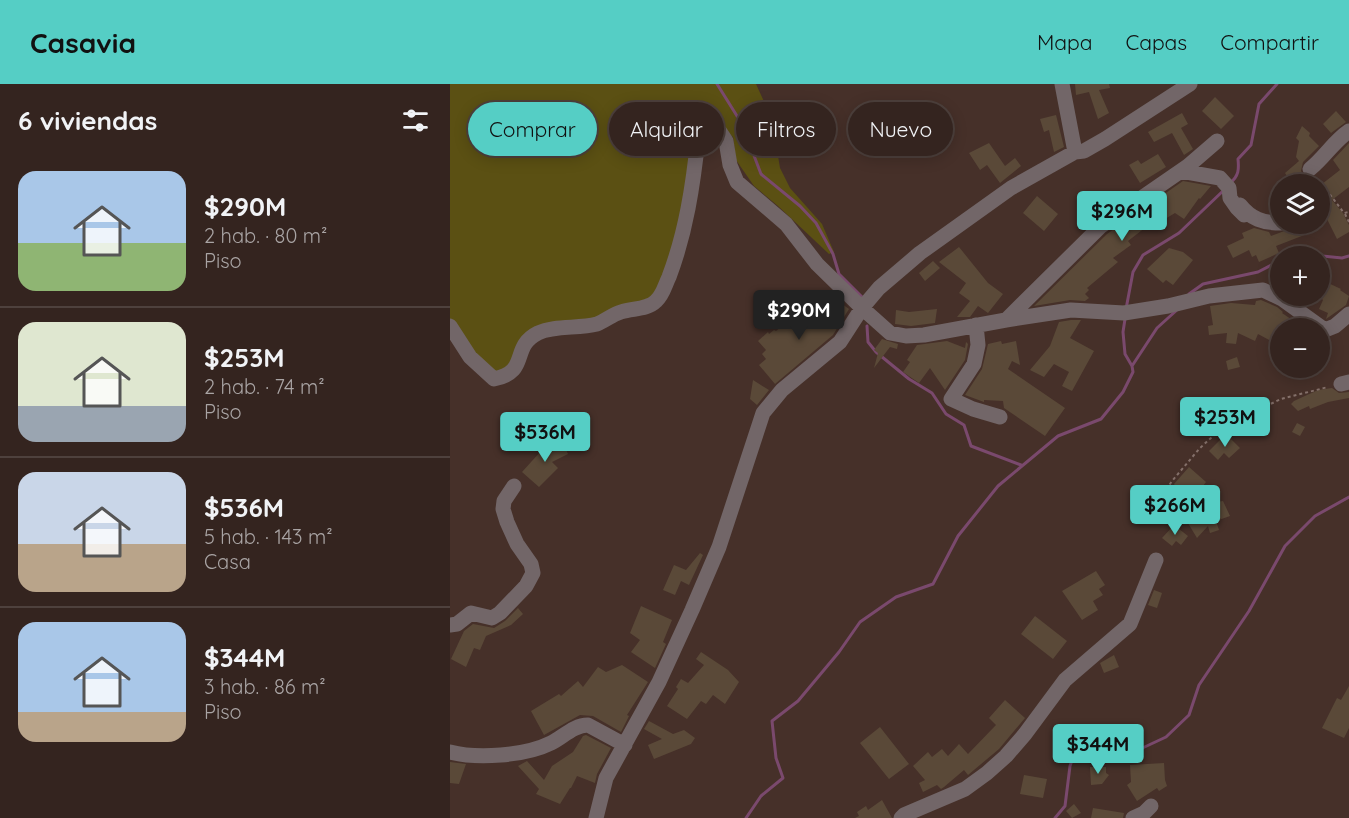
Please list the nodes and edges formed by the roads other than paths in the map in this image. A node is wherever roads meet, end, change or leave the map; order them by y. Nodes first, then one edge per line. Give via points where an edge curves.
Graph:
1 (1062, 84) edge
2 (1190, 84) edge
3 (1349, 131) edge
4 (1217, 141) dead end
5 (1075, 152) junction
6 (1181, 171) junction
7 (1316, 174) edge
8 (1227, 189) junction
9 (1244, 214) dead end
10 (1270, 222) edge
11 (862, 308) junction
12 (1349, 314) edge
13 (1006, 320) junction
14 (976, 325) junction
15 (450, 326) edge
16 (1000, 417) dead end
17 (514, 486) dead end
18 (1156, 560) dead end
19 (450, 625) edge
20 (625, 744) junction
21 (450, 752) edge
22 (1151, 806) dead end
23 (596, 818) edge
24 (901, 818) edge
25 (1133, 818) edge

1 - 5 street
2 - 5 street via 1105,140 1084,152
3 - 7 street via 1333,144
4 - 6 street
5 - 11 street via 1011,188 920,253
6 - 8 street via 1220,178
6 - 13 street via 1101,225
8 - 9 street
8 - 10 street via 1251,217
11 - 14 street via 890,333 906,336
11 - 15 street via 818,264 786,224 737,182 726,141 720,132 708,132 698,138 692,197 672,268 656,302 596,324 540,332 527,340 514,371 494,379 470,357
11 - 20 street via 840,342 782,390 763,413 719,547 659,682
12 - 13 street via 1325,330 1263,290 1126,312 1071,310
13 - 14 street
14 - 16 street via 978,345 974,364 951,399
17 - 19 street via 504,501 504,509 517,544 532,567 531,578 492,618 471,613
18 - 24 street via 1130,624 1065,680 1006,756 964,789
20 - 21 street via 581,725 548,745 529,750 473,757
20 - 23 street via 606,778
22 - 25 street

